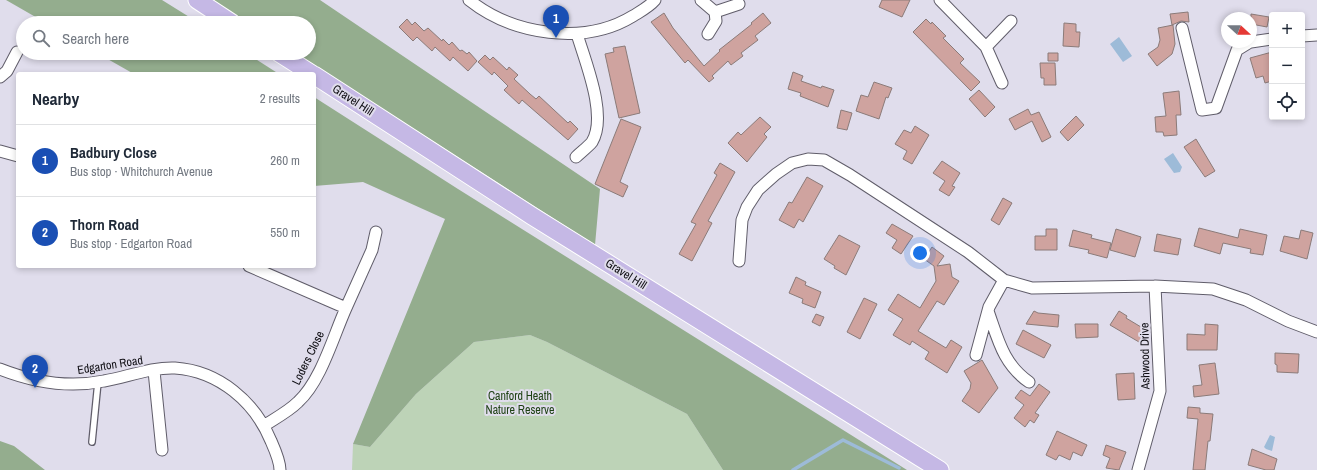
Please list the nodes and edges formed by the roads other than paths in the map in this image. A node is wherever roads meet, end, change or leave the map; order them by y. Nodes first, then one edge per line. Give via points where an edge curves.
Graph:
1 (197, 0) edge
2 (469, 0) edge
3 (655, 0) edge
4 (701, 0) edge
5 (940, 0) edge
6 (739, 4) dead end
7 (715, 12) junction
8 (221, 16) edge
9 (1011, 21) dead end
10 (1182, 28) dead end
11 (577, 34) junction
12 (708, 34) dead end
13 (1317, 35) edge
14 (1305, 36) edge
15 (1269, 40) edge
16 (1257, 41) edge
17 (986, 47) junction
18 (1240, 48) edge
19 (16, 54) edge
20 (290, 60) edge
21 (308, 72) edge
22 (0, 77) edge
23 (316, 77) edge
24 (1002, 84) dead end
25 (0, 152) edge
26 (16, 156) edge
27 (576, 157) dead end
28 (376, 232) dead end
29 (739, 261) dead end
30 (260, 268) edge
31 (271, 270) edge
32 (1004, 280) junction
33 (1155, 286) junction
34 (346, 308) junction
35 (988, 311) junction
36 (1317, 332) edge
37 (976, 355) dead end
38 (0, 369) edge
39 (154, 370) junction
40 (98, 382) junction
41 (1029, 382) dead end
42 (265, 425) junction
43 (92, 442) dead end
44 (162, 450) dead end
45 (280, 470) edge
46 (940, 470) edge
47 (1138, 470) edge

1 - 8 main road
2 - 11 street via 502,21 542,31
3 - 11 street via 651,6 620,24
4 - 7 street
5 - 17 street
6 - 7 street
7 - 12 street via 716,21
9 - 17 street
10 - 18 street via 1202,110 1216,108 1237,50
11 - 27 street via 594,91 598,122 592,141
13 - 14 street
15 - 16 street
17 - 24 street
19 - 22 street via 7,71
20 - 21 main road, Gravel Hill
23 - 46 main road, Gravel Hill via 539,220
25 - 26 street
28 - 34 street, Loders Close via 372,250
29 - 32 street via 740,232 746,206 758,190 792,163 808,159 824,160 968,252
30 - 31 street
31 - 34 street
32 - 33 street via 1032,288
32 - 35 street
33 - 36 street via 1213,289 1246,300
33 - 47 street, Ashwood Drive via 1160,391
34 - 42 street, Loders Close via 308,391 298,403
35 - 37 street
35 - 41 street via 1004,356 1017,374
38 - 40 street, Edgarton Road via 33,381 77,384
39 - 40 street, Edgarton Road
39 - 42 street, Edgarton Road via 175,368 215,380 243,399
39 - 44 street
40 - 43 lane
42 - 45 street, Edgarton Road

